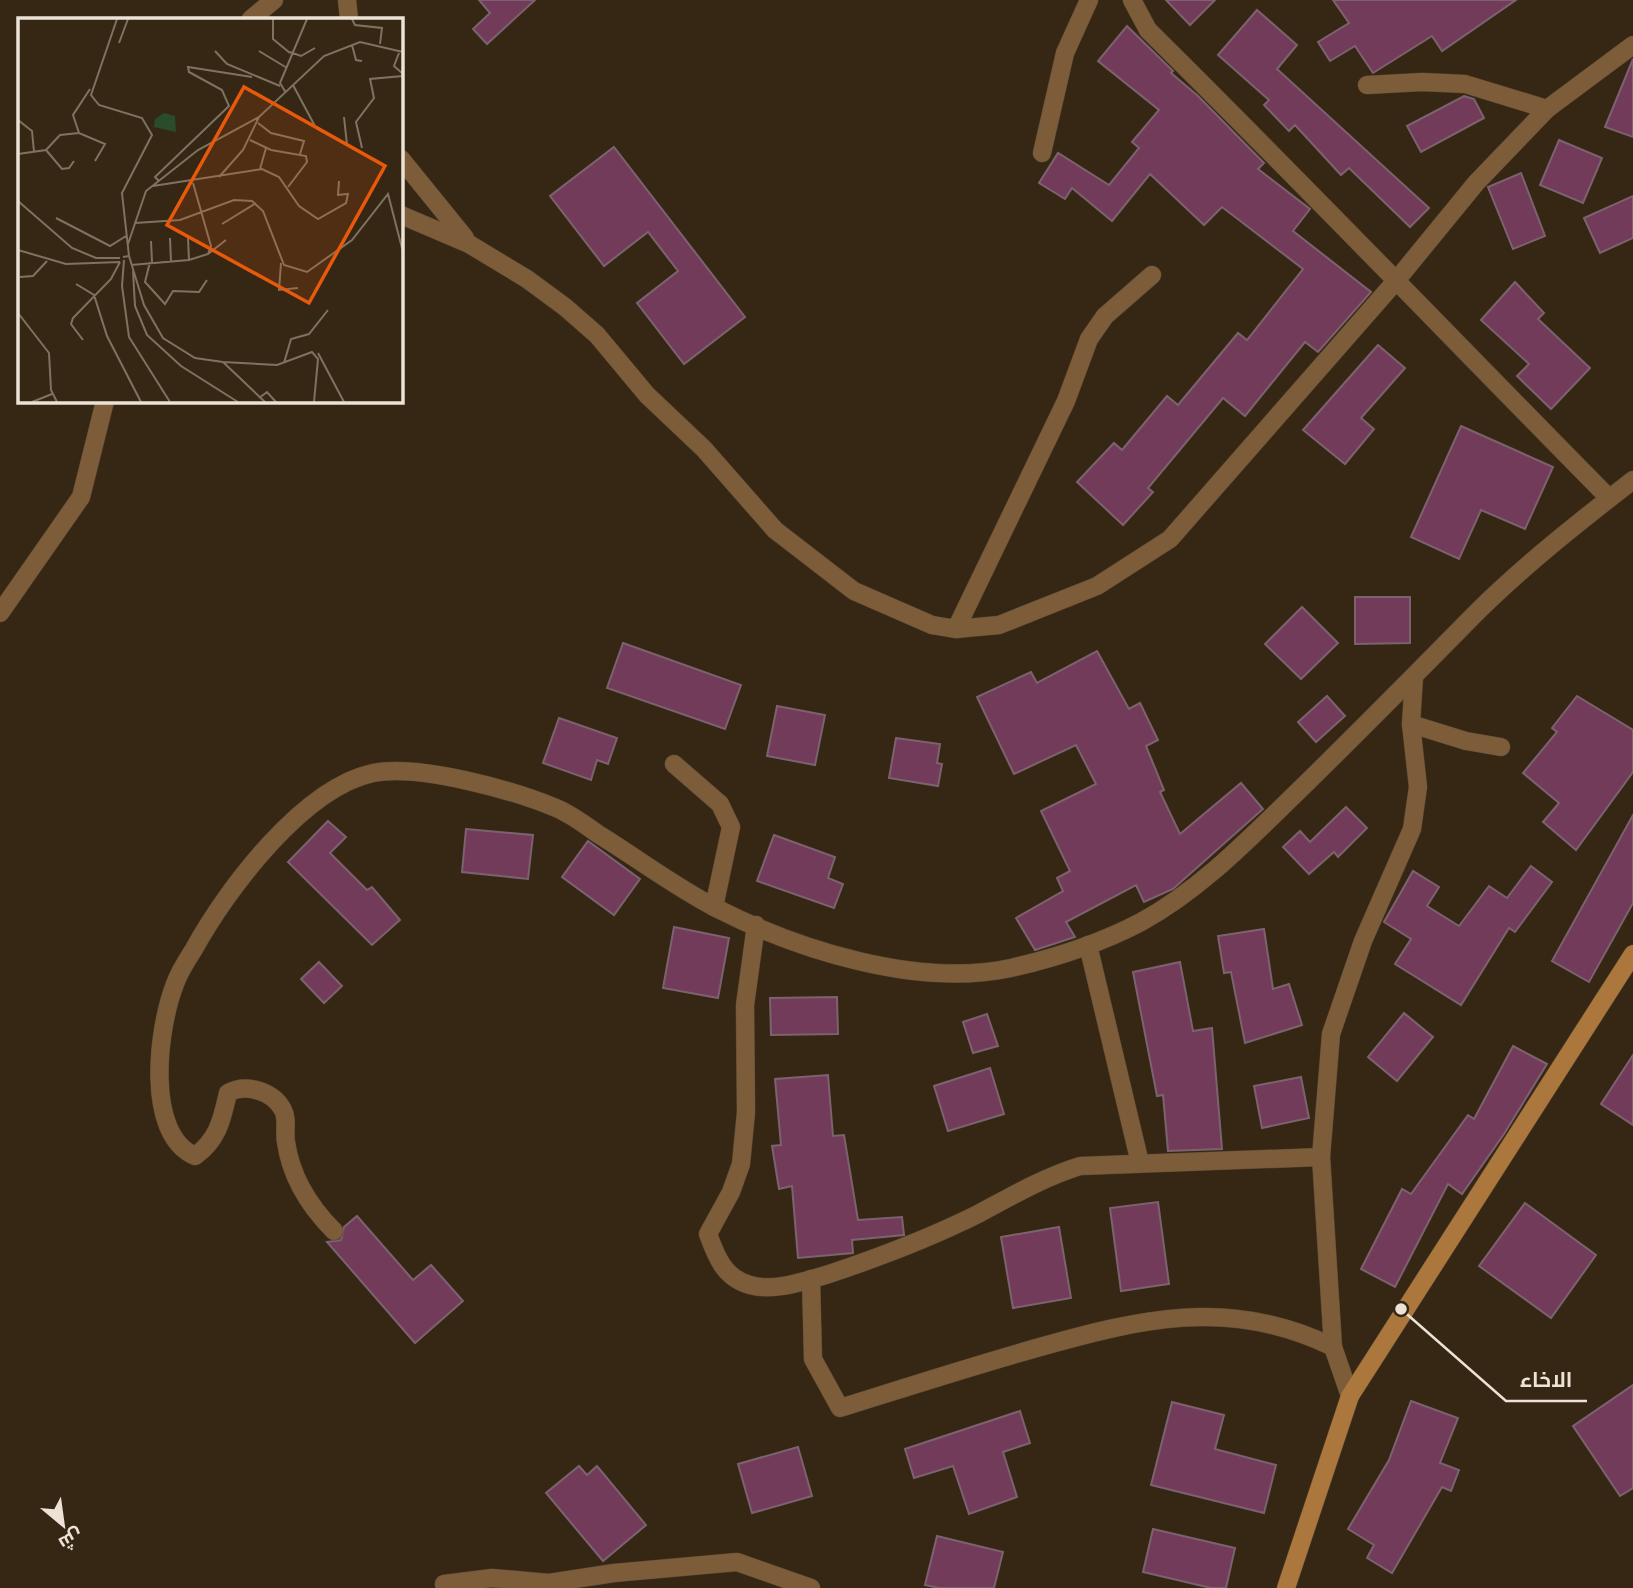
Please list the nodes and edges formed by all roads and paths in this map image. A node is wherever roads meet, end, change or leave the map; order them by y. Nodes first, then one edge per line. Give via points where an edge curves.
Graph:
1 (274, 0) edge
2 (347, 0) edge
3 (1089, 0) edge
4 (1132, 0) edge
5 (252, 18) edge
6 (349, 18) edge
7 (1633, 45) edge
8 (1367, 85) dead end
9 (1548, 109) junction
10 (1042, 153) dead end
11 (402, 160) edge
12 (402, 215) edge
13 (469, 244) junction
14 (1152, 275) dead end
15 (1395, 282) junction
16 (105, 402) edge
17 (1633, 480) edge
18 (1609, 498) junction
19 (0, 613) edge
20 (956, 629) junction
21 (1415, 677) junction
22 (1411, 724) junction
23 (1500, 747) dead end
24 (674, 764) dead end
25 (714, 907) junction
26 (756, 925) junction
27 (1088, 945) junction
28 (1633, 954) edge
29 (1321, 1157) junction
30 (1140, 1163) junction
31 (334, 1231) dead end
32 (811, 1279) junction
33 (1333, 1347) junction
34 (1350, 1396) junction
35 (445, 1588) edge
36 (811, 1588) edge
37 (1286, 1588) edge

1 - 5 street
2 - 6 street
3 - 10 street via 1065,53
4 - 15 street via 1148,30
7 - 9 street
8 - 9 street via 1465,85
9 - 15 street via 1476,183
11 - 13 street
12 - 13 street
13 - 20 street via 527,279 597,335 647,395 704,449 775,530 815,564 854,592 896,612
14 - 20 street via 1105,316 1089,339 1066,401
15 - 18 street
15 - 20 street via 1170,539 1097,586 999,625
16 - 19 street via 81,497
17 - 18 street
18 - 21 street via 1480,609
21 - 22 street
21 - 27 street via 1226,862 1141,922
22 - 23 street
22 - 29 street via 1417,804 1412,829 1363,941 1331,1034
24 - 25 street via 719,804 731,827
25 - 26 street
25 - 31 street via 547,805 431,773 374,773 330,791 268,844 200,939 175,983 159,1065 165,1125 180,1149 195,1156 221,1126 228,1093 239,1087 271,1097 284,1112 286,1144 300,1187
26 - 27 street via 811,948 886,969 1006,969
26 - 32 street via 745,1005 746,1112 741,1164 732,1192 708,1234 716,1258 731,1277 775,1287
27 - 30 street
28 - 34 street
29 - 30 street
29 - 33 street
30 - 32 street via 1080,1166 1045,1177 929,1237
32 - 33 street via 813,1359 840,1408 1103,1329 1170,1317 1251,1318 1299,1330
33 - 34 street
34 - 37 street
35 - 36 street via 444,1584 492,1578 549,1583 737,1562

